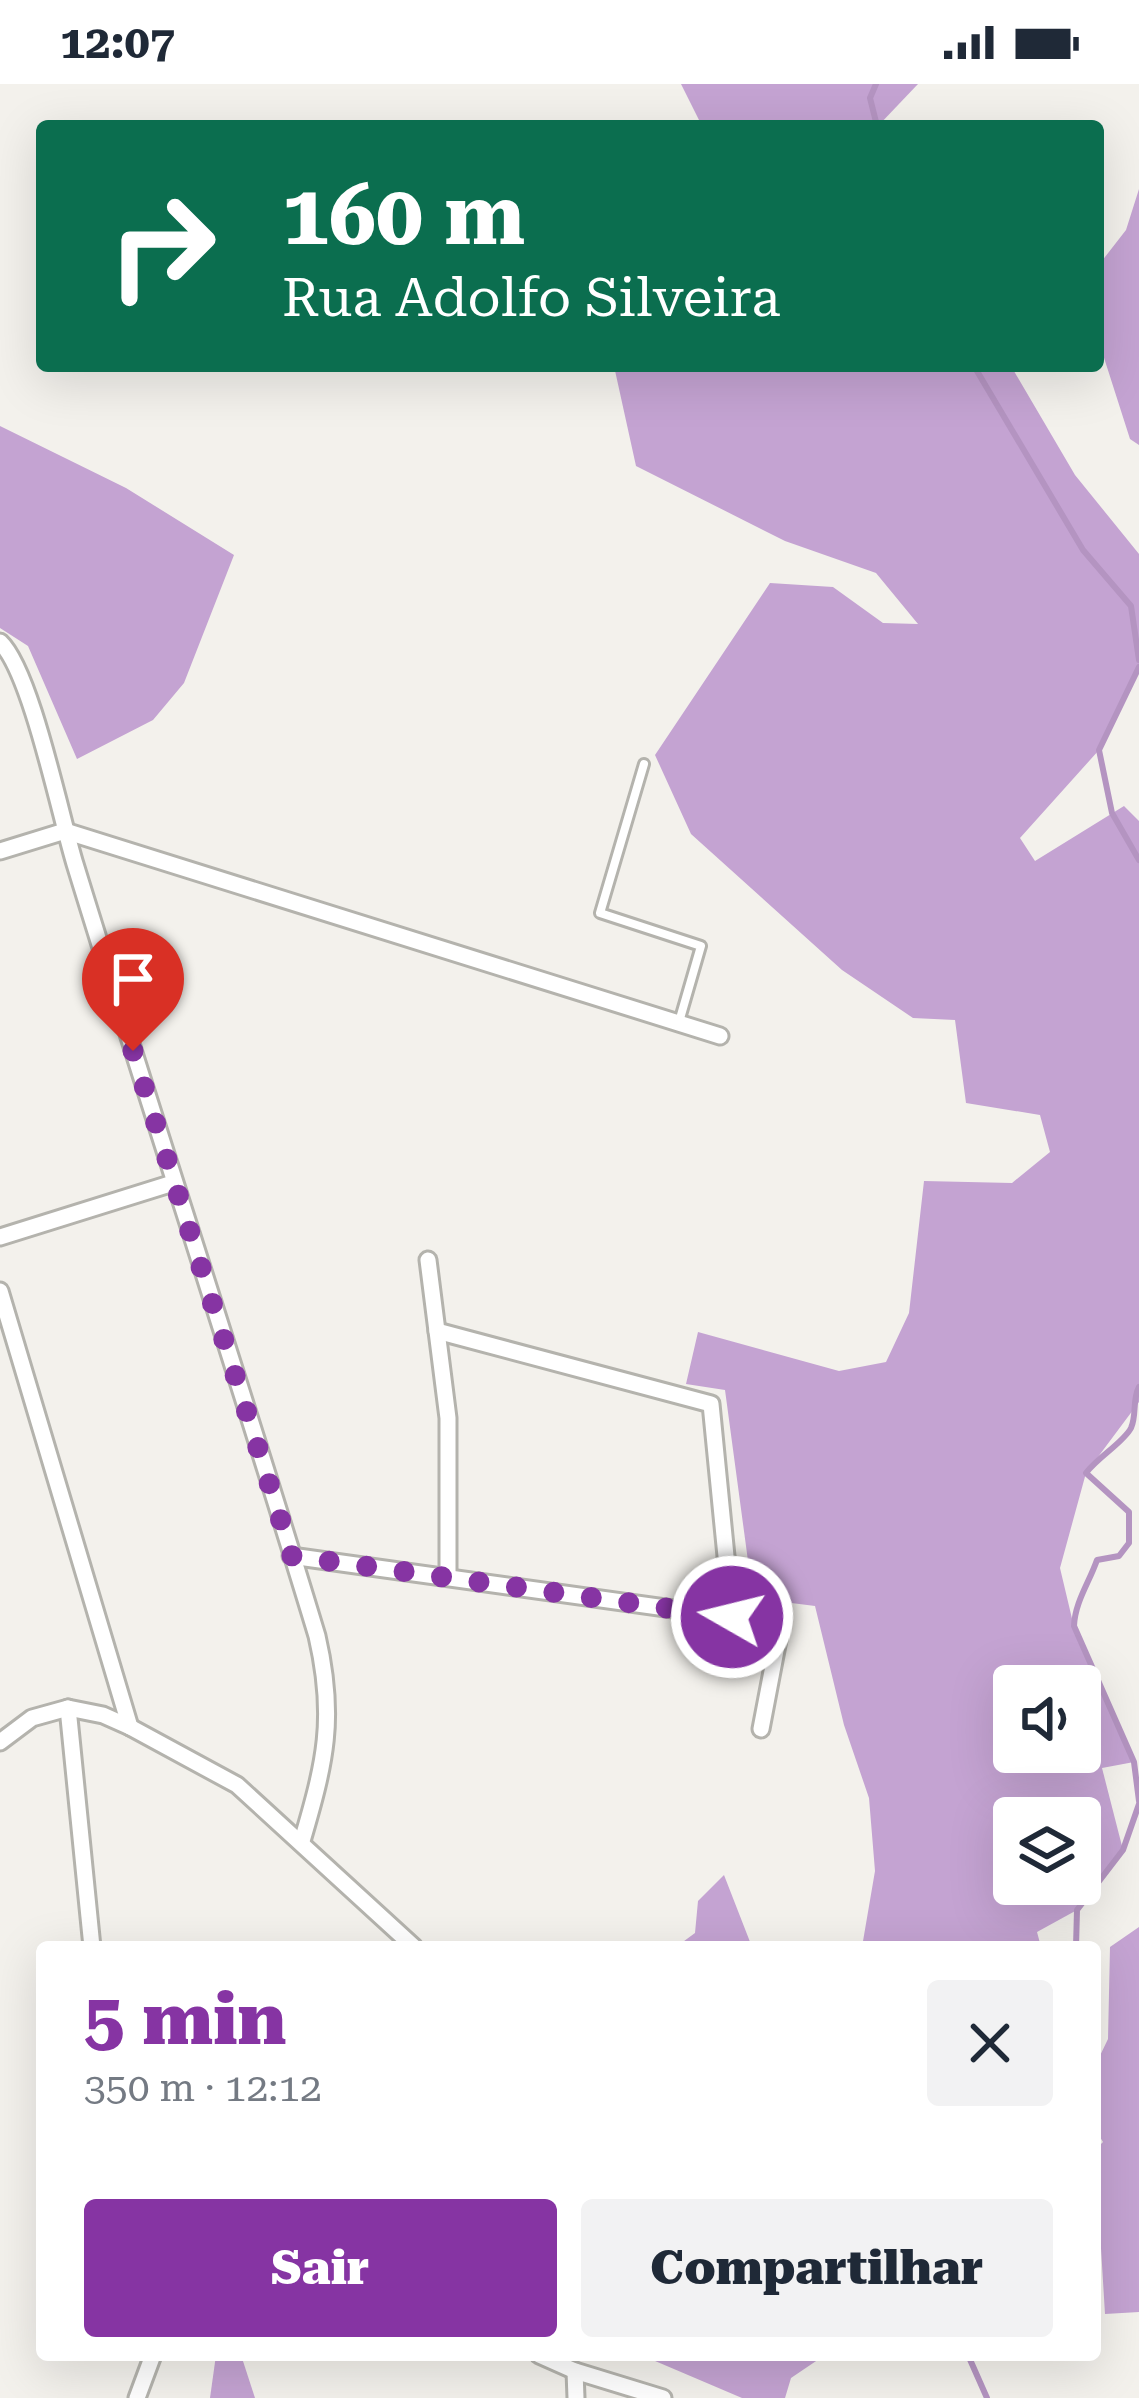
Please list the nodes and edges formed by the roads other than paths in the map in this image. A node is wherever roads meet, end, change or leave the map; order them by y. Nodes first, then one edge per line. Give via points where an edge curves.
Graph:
1 (0, 642) edge
2 (644, 764) dead end
3 (65, 831) junction
4 (0, 851) edge
5 (679, 1023) junction
6 (720, 1036) dead end
7 (173, 1184) junction
8 (0, 1237) edge
9 (428, 1261) dead end
10 (0, 1292) edge
11 (436, 1331) junction
12 (292, 1556) junction
13 (448, 1575) junction
14 (732, 1617) junction
15 (68, 1708) junction
16 (130, 1727) junction
17 (761, 1730) dead end
18 (0, 1742) edge
19 (302, 1841) junction
20 (91, 1941) edge
21 (408, 1941) edge
22 (151, 2361) edge
23 (552, 2361) edge
24 (575, 2371) junction
25 (137, 2398) edge
26 (576, 2398) edge
27 (663, 2398) edge

1 - 3 street via 23,681
2 - 5 lane via 600,914 701,946
3 - 4 street
3 - 5 street
3 - 7 street
5 - 6 street
7 - 8 street
7 - 12 street
9 - 11 street
10 - 16 street
11 - 13 street via 448,1418
11 - 14 street via 711,1404
12 - 13 street
12 - 19 street via 329,1700 323,1764
13 - 14 street
14 - 17 street via 782,1624
15 - 16 street
15 - 18 street via 32,1718
15 - 20 street
16 - 19 street via 214,1769
19 - 21 street
22 - 25 street
23 - 24 street
24 - 26 street
24 - 27 street

